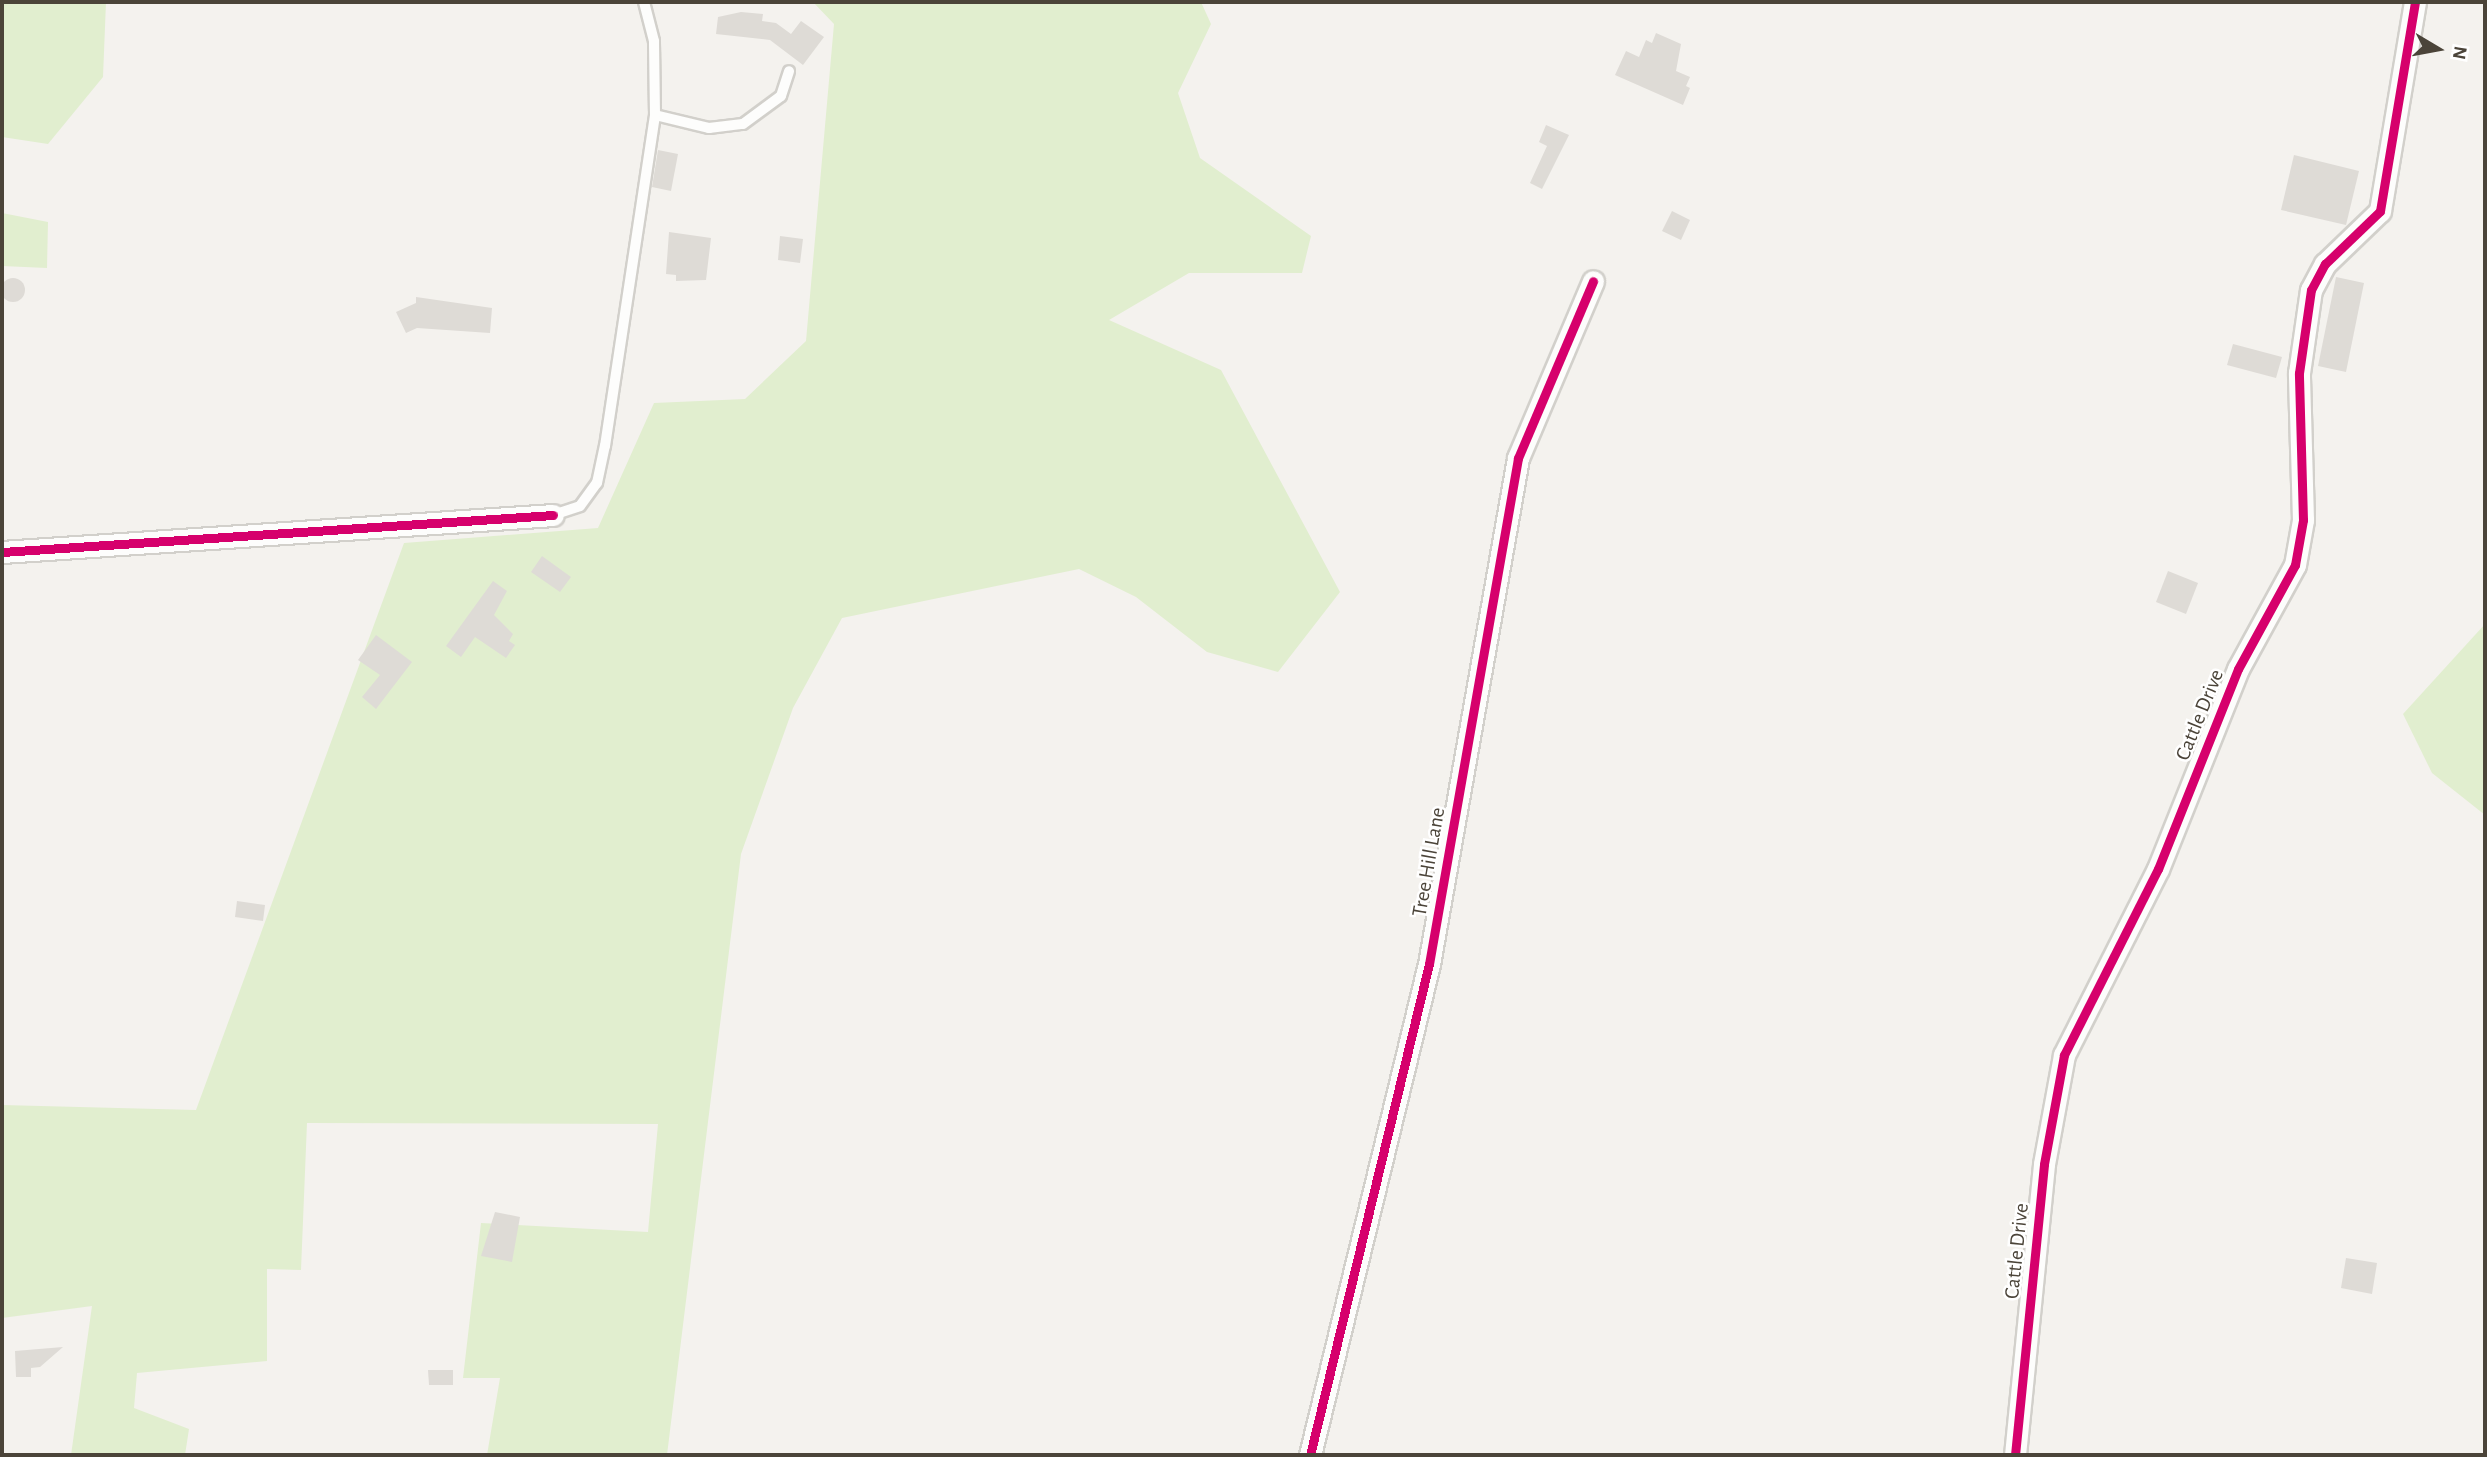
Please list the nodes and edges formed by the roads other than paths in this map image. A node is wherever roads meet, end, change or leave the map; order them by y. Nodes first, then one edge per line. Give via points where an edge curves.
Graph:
1 (644, 2) edge
2 (2415, 2) edge
3 (789, 71) dead end
4 (655, 115) junction
5 (1593, 281) dead end
6 (553, 515) joint
7 (2, 552) edge
8 (1310, 1455) edge
9 (2015, 1455) edge

1 - 4 lane via 654,41
2 - 9 street, Cattle Drive via 2380,211 2325,264 2311,290 2299,373 2303,520 2295,565 2238,669 2158,869 2064,1055 2044,1164
3 - 4 lane via 781,96 743,124 709,128
4 - 6 lane via 597,483 580,506
5 - 8 street, Tree Hill Lane via 1518,458 1429,964
6 - 7 street

